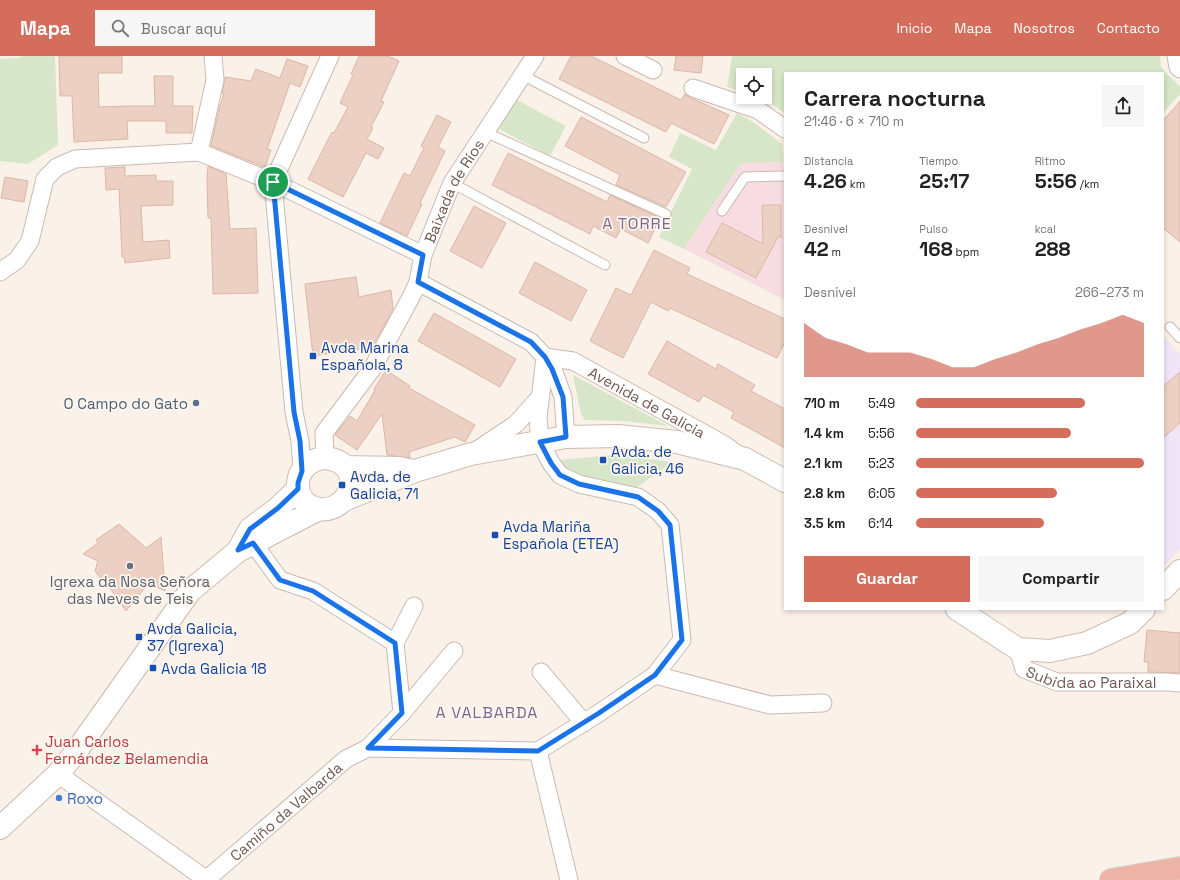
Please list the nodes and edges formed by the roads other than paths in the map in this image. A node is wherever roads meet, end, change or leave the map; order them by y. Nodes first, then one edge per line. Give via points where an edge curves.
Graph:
1 (213, 56) edge
2 (330, 56) edge
3 (535, 56) edge
4 (625, 56) edge
5 (1176, 56) edge
6 (1180, 69) edge
7 (653, 70) dead end
8 (522, 75) junction
9 (693, 88) dead end
10 (784, 128) edge
11 (485, 132) junction
12 (644, 138) dead end
13 (199, 152) junction
14 (784, 176) edge
15 (273, 182) junction
16 (452, 182) junction
17 (722, 210) dead end
18 (666, 214) dead end
19 (423, 255) junction
20 (605, 265) dead end
21 (0, 272) edge
22 (418, 282) junction
23 (1170, 327) dead end
24 (1180, 338) edge
25 (545, 357) junction
26 (541, 396) junction
27 (566, 437) junction
28 (540, 442) junction
29 (470, 454) junction
30 (744, 460) junction
31 (347, 467) junction
32 (311, 469) junction
33 (415, 471) junction
34 (782, 477) edge
35 (344, 500) junction
36 (320, 509) junction
37 (246, 547) junction
38 (1180, 571) edge
39 (1164, 588) edge
40 (414, 606) dead end
41 (959, 610) edge
42 (1143, 610) edge
43 (395, 643) junction
44 (1018, 648) junction
45 (454, 651) dead end
46 (541, 672) dead end
47 (655, 675) junction
48 (1180, 683) edge
49 (823, 703) dead end
50 (402, 713) junction
51 (584, 723) junction
52 (368, 748) junction
53 (538, 751) junction
54 (58, 774) junction
55 (0, 828) edge
56 (1180, 868) edge
57 (207, 880) edge
58 (569, 880) edge
59 (1111, 880) edge

1 - 13 street via 215,80
2 - 15 street
3 - 8 street, Baixada de Ríos
4 - 7 street
5 - 6 street
8 - 11 street, Baixada de Ríos
8 - 12 lane
9 - 10 street via 758,110
11 - 16 street, Baixada de Ríos
11 - 18 lane
13 - 15 street
13 - 21 street via 75,159 57,167 45,179 30,241 17,260
14 - 17 lane via 745,177
15 - 19 street
15 - 32 street via 294,412 300,441
16 - 19 street, Baixada de Ríos
16 - 20 lane
19 - 22 street, Baixada de Ríos
22 - 25 street via 531,342
22 - 32 street, Baixada de Ríos via 372,369 324,433
23 - 24 lane
25 - 26 street
25 - 27 street via 563,397
25 - 30 street, Avenida de Galicia via 573,361 725,445
26 - 28 street via 538,418
26 - 29 street, Avenida de Galicia via 516,424
27 - 28 main road, Avenida de Galicia
27 - 30 main road, Avenida de Galicia via 618,436 677,442
28 - 29 main road, Avenida de Galicia
28 - 47 street via 560,475 579,484 638,497 658,511 670,525 682,640
29 - 33 main road, Avenida de Galicia
30 - 34 main road, Avenida de Galicia
31 - 32 main road via 340,462
31 - 33 main road, Avenida de Galicia via 399,468
31 - 35 main road via 351,482
32 - 36 main road via 301,496 308,504
32 - 37 main road via 278,508 250,529
33 - 35 main road, Avenida de Galicia
35 - 36 main road via 333,507
36 - 37 main road
37 - 43 street via 280,580 313,591
37 - 54 main road via 190,591
38 - 39 main road
40 - 43 street
41 - 44 main road
42 - 44 main road via 1130,623 1087,644 1050,651
43 - 50 street
44 - 48 street, Subida ao Paraixal via 1024,669 1057,682
45 - 50 street, Camiño da Valbarda
46 - 51 street
47 - 49 street via 770,705
47 - 51 street
50 - 52 street, Camiño da Valbarda
51 - 53 street
52 - 53 street, Camiño da Valbarda
52 - 57 street, Camiño da Valbarda via 346,759
53 - 58 street
54 - 55 main road
54 - 57 street
56 - 59 highway

